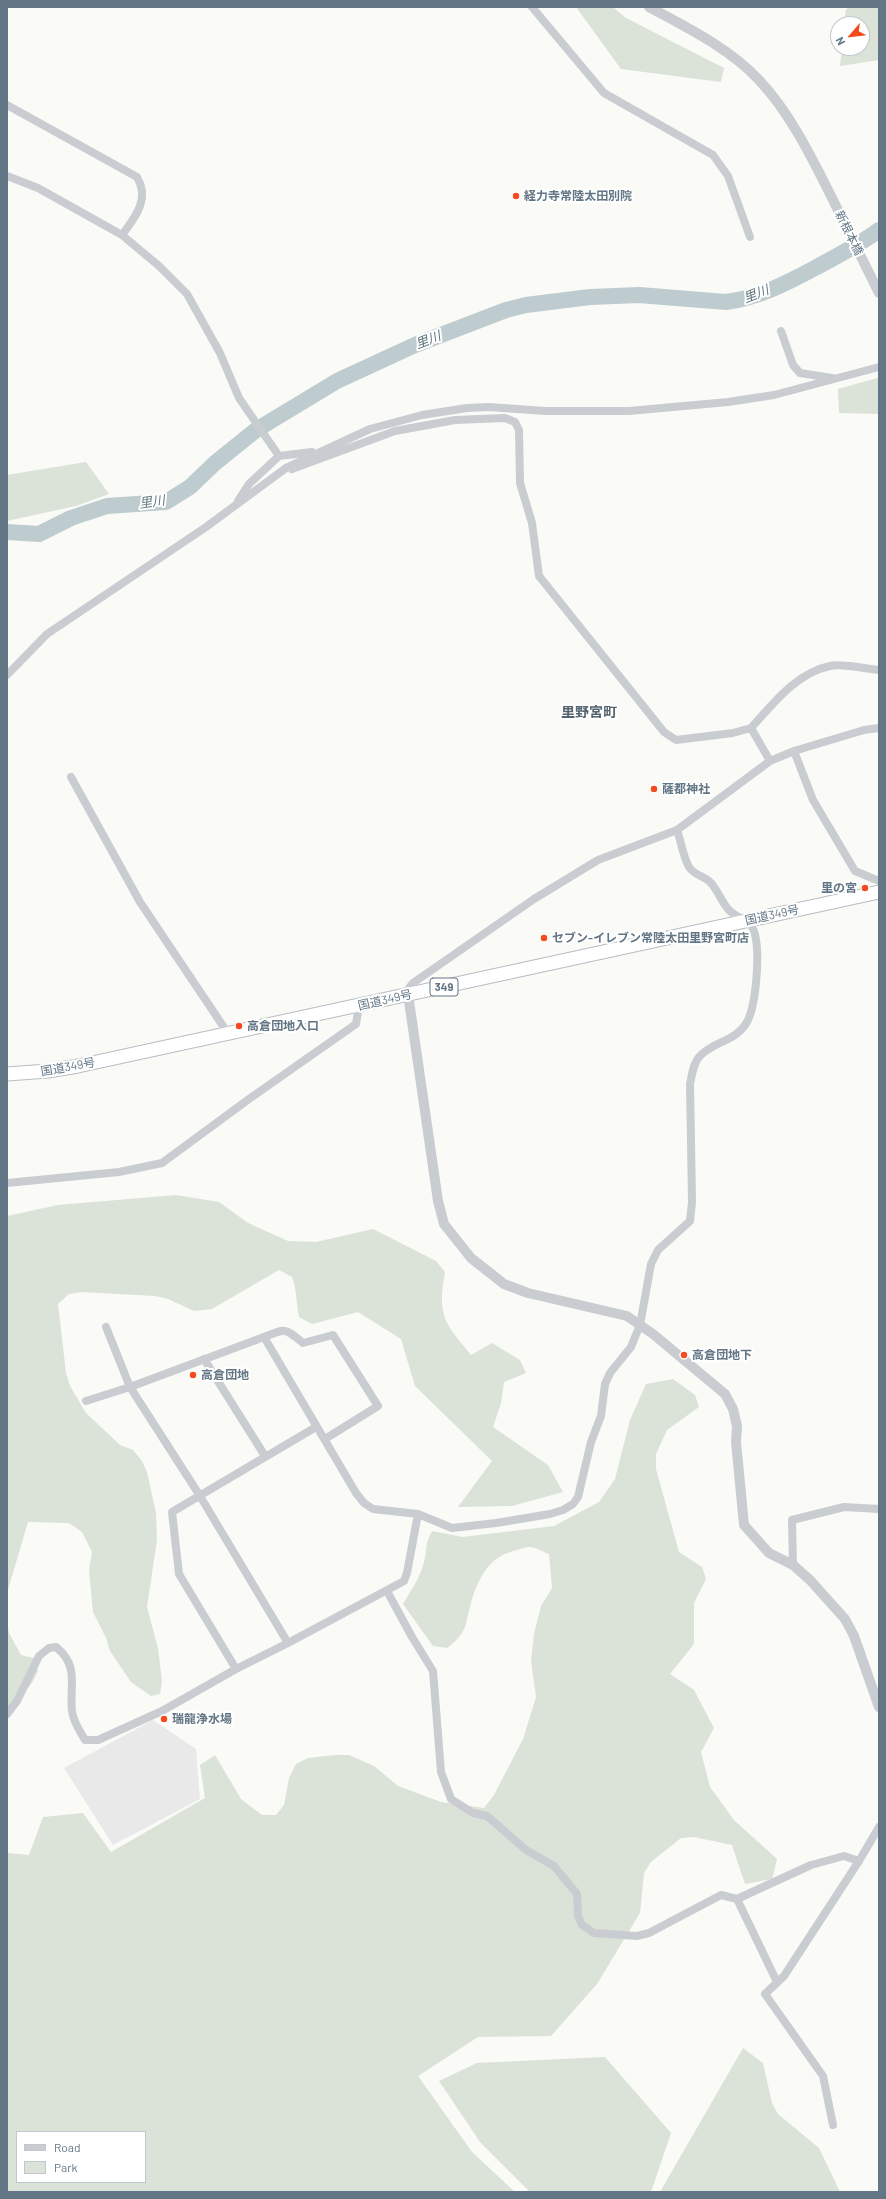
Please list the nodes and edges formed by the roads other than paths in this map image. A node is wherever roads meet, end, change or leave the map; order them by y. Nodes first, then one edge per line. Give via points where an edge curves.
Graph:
1 (532, 7) edge
2 (649, 7) edge
3 (7, 105) edge
4 (7, 176) edge
5 (122, 235) junction
6 (750, 237) dead end
7 (879, 293) edge
8 (781, 331) dead end
9 (879, 367) edge
10 (836, 378) junction
11 (472, 408) junction
12 (506, 418) junction
13 (318, 451) junction
14 (278, 452) junction
15 (281, 471) junction
16 (234, 506) junction
17 (879, 670) edge
18 (7, 675) edge
19 (751, 728) junction
20 (879, 728) edge
21 (794, 751) junction
22 (770, 761) junction
23 (71, 777) dead end
24 (677, 830) junction
25 (879, 881) edge
26 (879, 892) edge
27 (745, 920) junction
28 (408, 994) junction
29 (359, 1006) junction
30 (226, 1035) junction
31 (7, 1074) edge
32 (7, 1183) edge
33 (640, 1325) junction
34 (106, 1326) dead end
35 (264, 1337) junction
36 (204, 1359) junction
37 (130, 1387) junction
38 (86, 1401) dead end
39 (316, 1427) junction
40 (325, 1439) junction
41 (265, 1456) junction
42 (200, 1496) junction
43 (879, 1509) edge
44 (418, 1514) junction
45 (793, 1565) junction
46 (388, 1591) junction
47 (288, 1643) junction
48 (236, 1669) junction
49 (879, 1707) edge
50 (7, 1714) edge
51 (879, 1827) edge
52 (859, 1861) junction
53 (737, 1899) junction
54 (777, 1982) junction
55 (833, 2125) dead end

1 - 6 street via 604,93 713,155 728,176
2 - 7 street, 新根本橋 via 716,44 759,80 787,116 819,172
3 - 5 street via 137,177 143,187 142,200 138,214
4 - 5 street via 38,188
5 - 14 street via 187,294 220,353 239,398
8 - 10 street via 793,365 800,373
9 - 10 street
10 - 11 street via 774,395 672,409 580,412
11 - 12 street
11 - 13 street via 392,422
12 - 15 street via 455,420 395,431
12 - 19 street via 515,422 519,430 520,483 532,523 539,576 664,732 676,740 733,733
13 - 14 street
13 - 15 street
14 - 16 street via 249,484
15 - 16 street
16 - 18 street via 47,634
17 - 19 street via 831,666 814,672 786,690
19 - 22 street
20 - 21 street
21 - 22 street
21 - 25 street via 813,800 855,871
22 - 24 street
23 - 30 street via 140,902 225,1029
24 - 27 street via 689,867 709,881 730,912
24 - 28 street via 598,860 534,899 414,983
26 - 27 highway, 国道349号 / 349
27 - 28 highway, 国道349号 / 349
27 - 33 street via 752,928 757,951 754,1004 748,1022 731,1039 706,1050 693,1069 690,1084 690,1221 658,1250 651,1264
28 - 29 highway, 国道349号 / 349
28 - 33 street via 438,1201 444,1224 471,1258 504,1284 528,1294 627,1316
29 - 30 highway, 国道349号 / 349
29 - 32 street via 356,1024 162,1163 119,1172
30 - 31 highway, 国道349号 / 349 via 55,1070
33 - 44 street via 631,1347 610,1372 601,1416 591,1442 578,1496 573,1504 550,1514 452,1528
33 - 45 street via 725,1394 733,1409 737,1426 736,1442 744,1525 769,1554
34 - 37 street
35 - 36 street
35 - 39 street
35 - 40 street via 281,1330 288,1331 303,1344 333,1335 378,1406
36 - 37 street
36 - 41 street
37 - 38 street
37 - 42 street
39 - 40 street
39 - 41 street
40 - 44 street via 364,1503 373,1509
41 - 42 street
42 - 47 street
42 - 48 street via 172,1512 180,1574
43 - 45 street via 844,1507 792,1520
44 - 46 street via 404,1582
45 - 49 street via 845,1619 854,1636
46 - 47 street
46 - 53 street via 433,1671 441,1772 451,1799 473,1813 487,1816 526,1850 554,1866 577,1894 578,1916 582,1925 594,1933 637,1936 649,1933 721,1895
47 - 48 street
48 - 50 street via 162,1711 98,1740 85,1740 72,1711 73,1681 70,1668 63,1653 56,1647 50,1648 39,1656 17,1701
51 - 52 street
52 - 53 street via 844,1856 811,1865
52 - 54 street via 784,1976
53 - 54 street
54 - 55 street via 765,1994 823,2076

